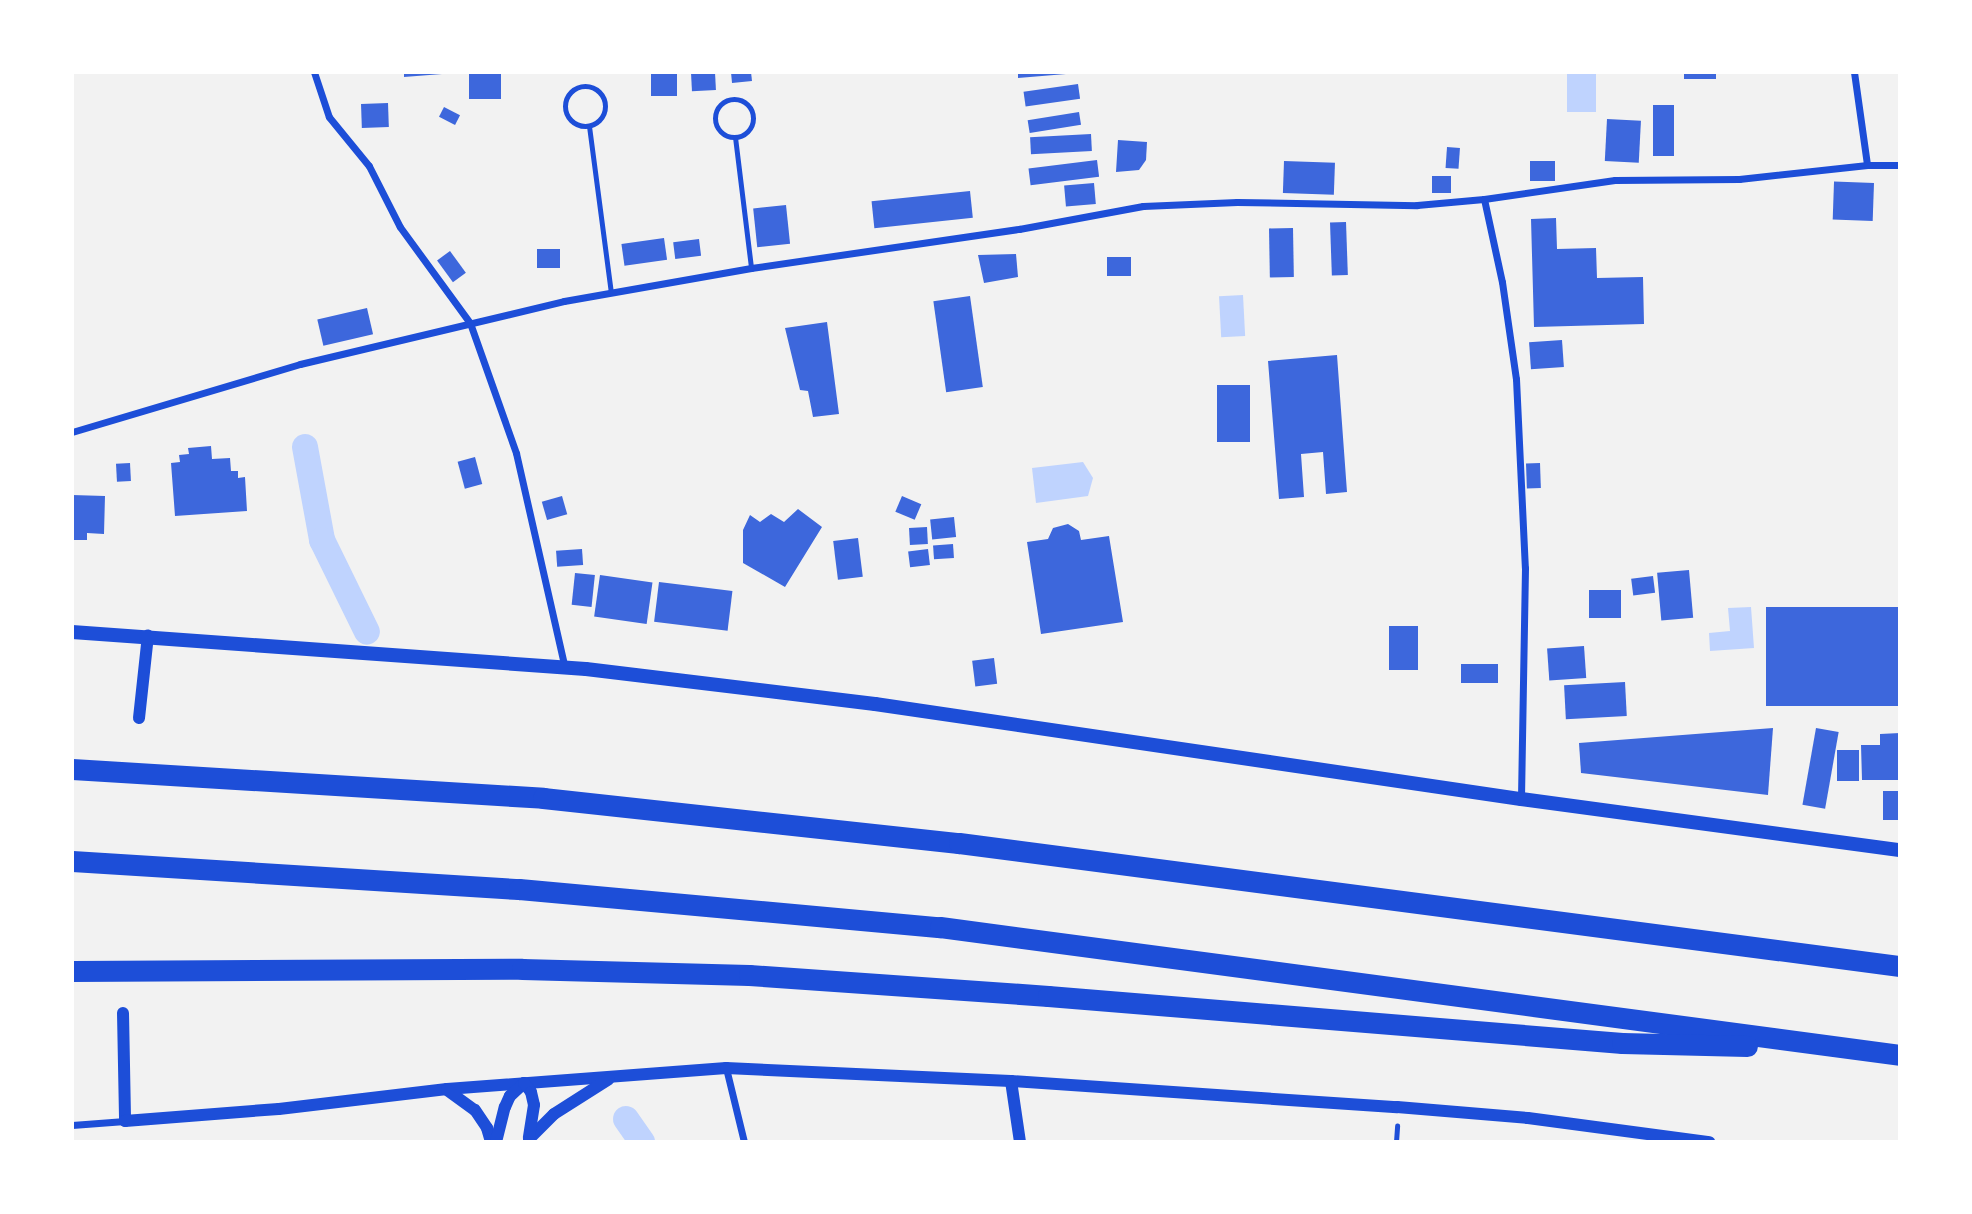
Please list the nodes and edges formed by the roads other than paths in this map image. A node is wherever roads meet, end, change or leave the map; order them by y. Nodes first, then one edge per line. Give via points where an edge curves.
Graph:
1 (314, 72) edge
2 (1854, 72) edge
3 (589, 125) junction
4 (735, 136) junction
5 (1900, 164) edge
6 (1867, 165) junction
7 (1484, 199) junction
8 (751, 268) junction
9 (611, 292) junction
10 (470, 323) junction
11 (72, 432) edge
12 (72, 632) edge
13 (148, 635) junction
14 (565, 668) junction
15 (139, 718) dead end
16 (72, 769) edge
17 (1521, 799) junction
18 (1900, 850) edge
19 (72, 861) edge
20 (1900, 966) edge
21 (72, 971) edge
22 (123, 1013) dead end
23 (1858, 1049) junction
24 (1900, 1055) edge
25 (726, 1068) junction
26 (613, 1076) junction
27 (1011, 1081) junction
28 (524, 1083) junction
29 (447, 1089) junction
30 (125, 1121) junction
31 (72, 1125) edge
32 (528, 1140) edge
33 (494, 1142) edge
34 (744, 1142) edge
35 (1020, 1142) edge
36 (1709, 1142) edge

1 - 10 street via 329,117 369,166 400,227
2 - 6 street
3 - 3 lane via 600,119 605,100 597,89 578,87 568,96 565,108 576,124
3 - 9 lane
4 - 4 lane via 751,126 752,113 745,102 732,99 717,108 715,119 719,130
4 - 8 lane
5 - 6 street
6 - 7 street via 1739,179 1615,180
7 - 8 street via 1417,205 1237,202 1143,206
7 - 17 street via 1516,379 1525,568
8 - 9 street
9 - 10 street
10 - 11 street via 300,363
10 - 14 street via 516,453
12 - 13 main road
13 - 14 main road
13 - 15 street
14 - 17 main road via 875,704
16 - 20 highway via 557,799 959,843
17 - 18 main road
19 - 23 highway via 519,889 940,926
21 - 23 highway via 522,969 749,975 1622,1043
22 - 30 street
23 - 24 highway
25 - 26 street
25 - 27 street
25 - 34 street
26 - 28 street
26 - 32 street via 554,1114
27 - 35 street
27 - 36 street via 1528,1118
28 - 29 street
28 - 32 street via 534,1105
28 - 33 street via 510,1096
29 - 30 street
29 - 33 street via 475,1110
30 - 31 street

